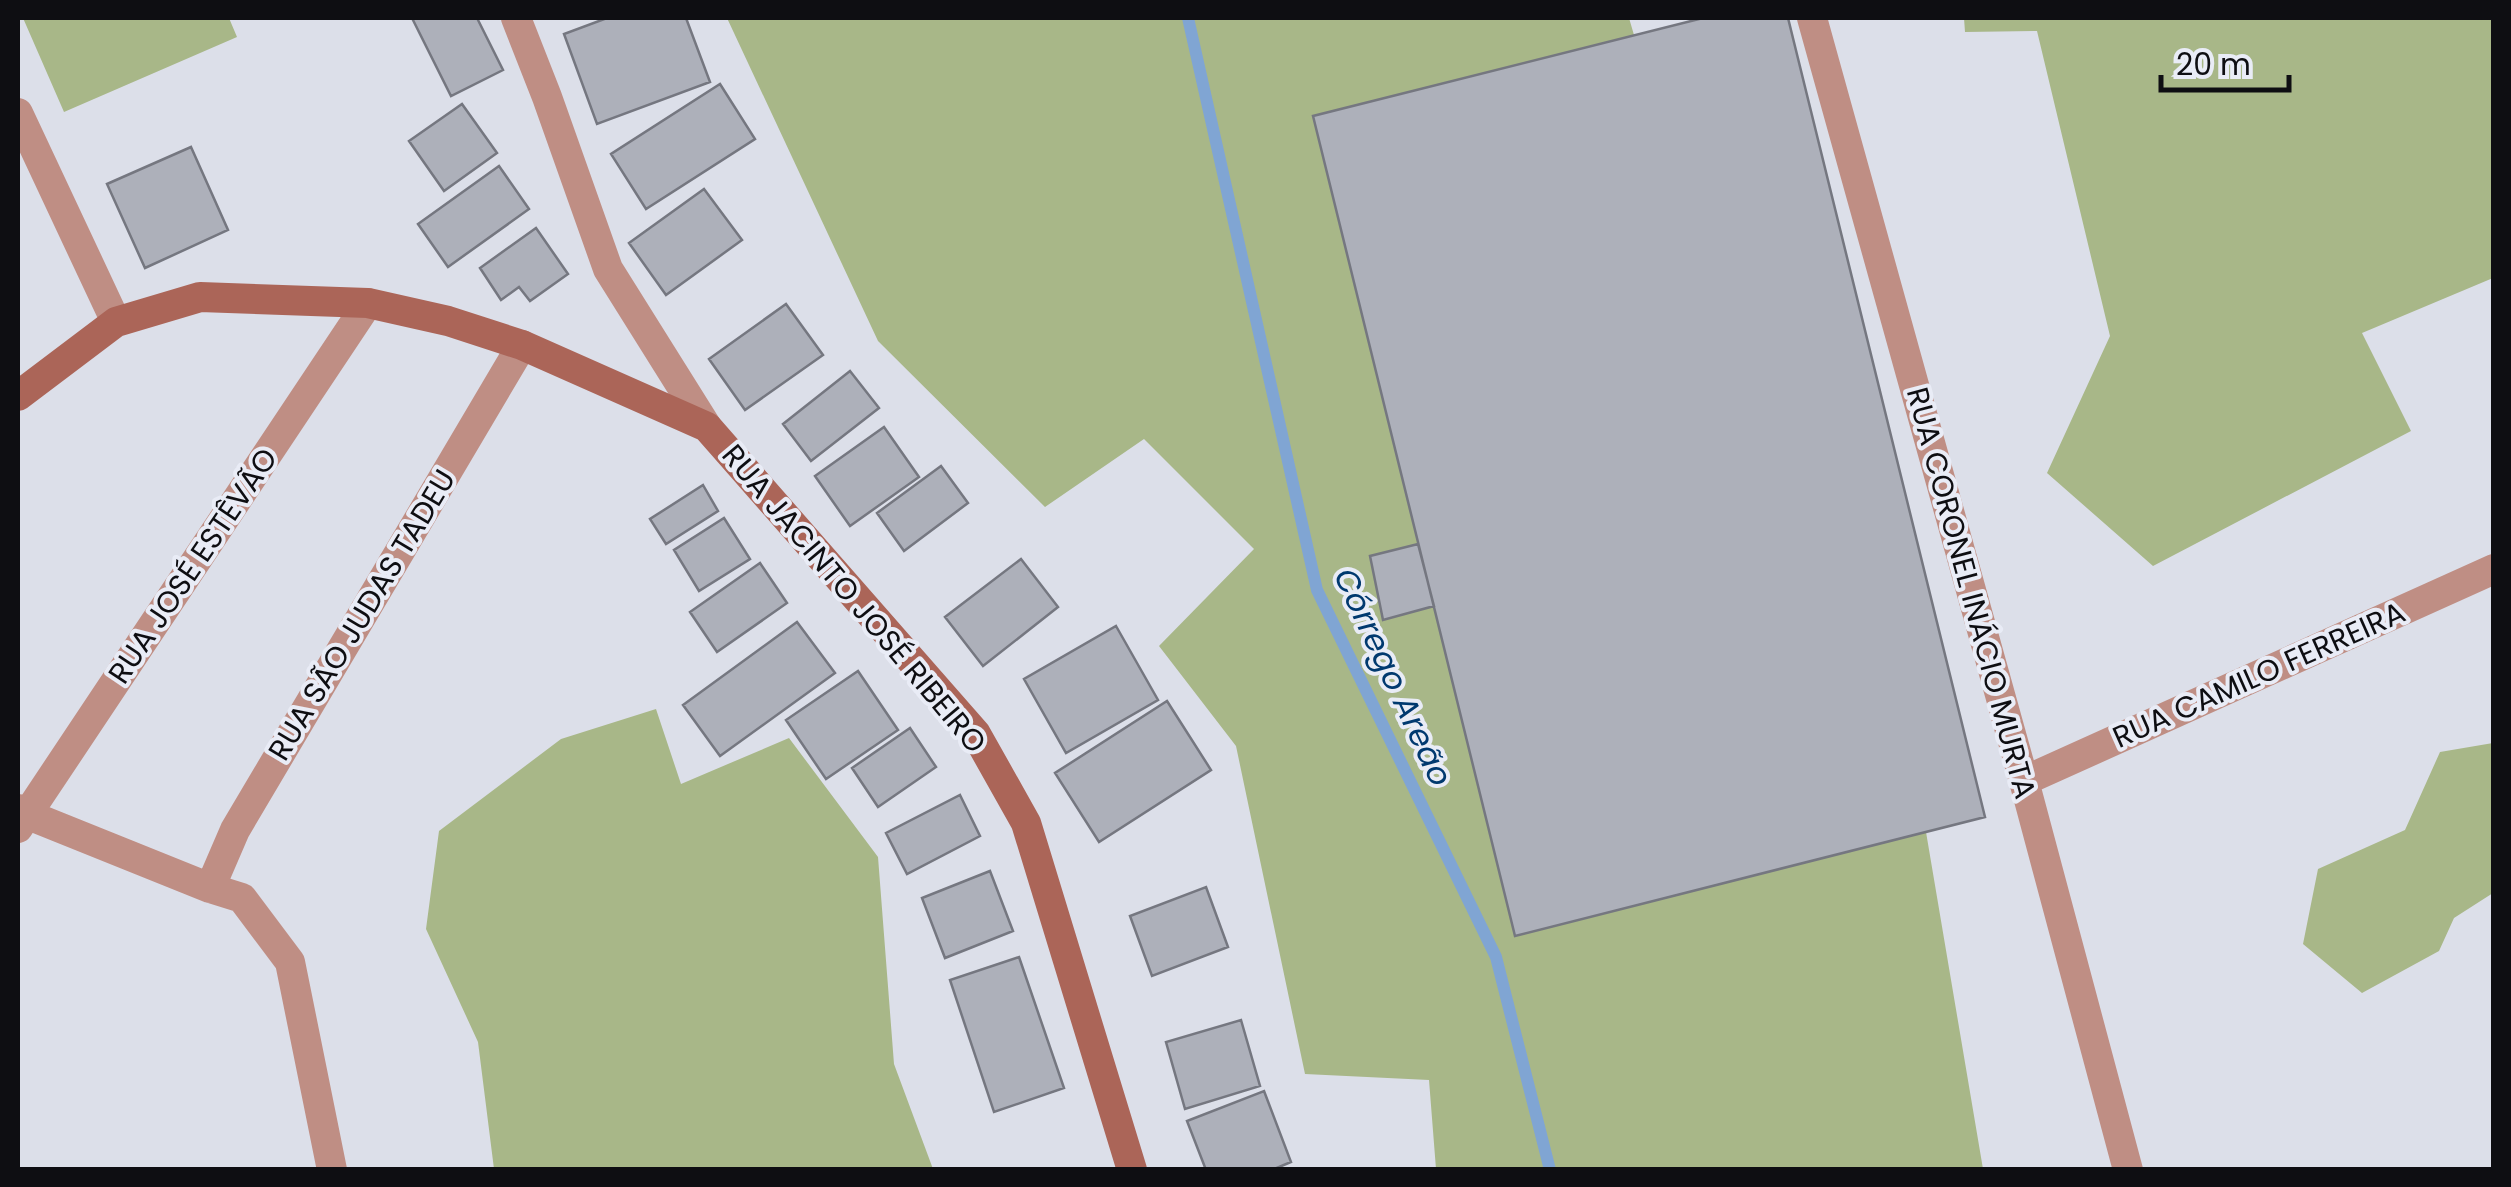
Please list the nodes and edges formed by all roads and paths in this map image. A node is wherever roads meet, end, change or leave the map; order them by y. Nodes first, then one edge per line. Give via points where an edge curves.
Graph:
1 (516, 18) edge
2 (1812, 18) edge
3 (18, 113) edge
4 (368, 303) junction
5 (116, 322) junction
6 (522, 346) junction
7 (18, 396) edge
8 (707, 427) junction
9 (2494, 569) edge
10 (2024, 781) junction
11 (21, 817) edge
12 (210, 888) junction
13 (332, 1170) edge
14 (1132, 1170) edge
15 (2128, 1170) edge

1 - 8 street via 608,269
2 - 10 street, RUA CORONEL INÁCIO MURTA
3 - 5 street
4 - 5 main road via 200,297
4 - 6 main road
4 - 11 street, RUA JOSÉ ESTÊVÃO
5 - 7 main road
6 - 8 main road
6 - 12 street, RUA SÃO JUDAS TADEU via 235,830
8 - 14 main road, RUA JACINTO JOSÉ RIBEIRO via 976,734 1026,824
9 - 10 street, RUA CAMILO FERREIRA
10 - 15 street, RUA CORONEL INÁCIO MURTA
11 - 12 street
12 - 13 street via 242,898 290,962

